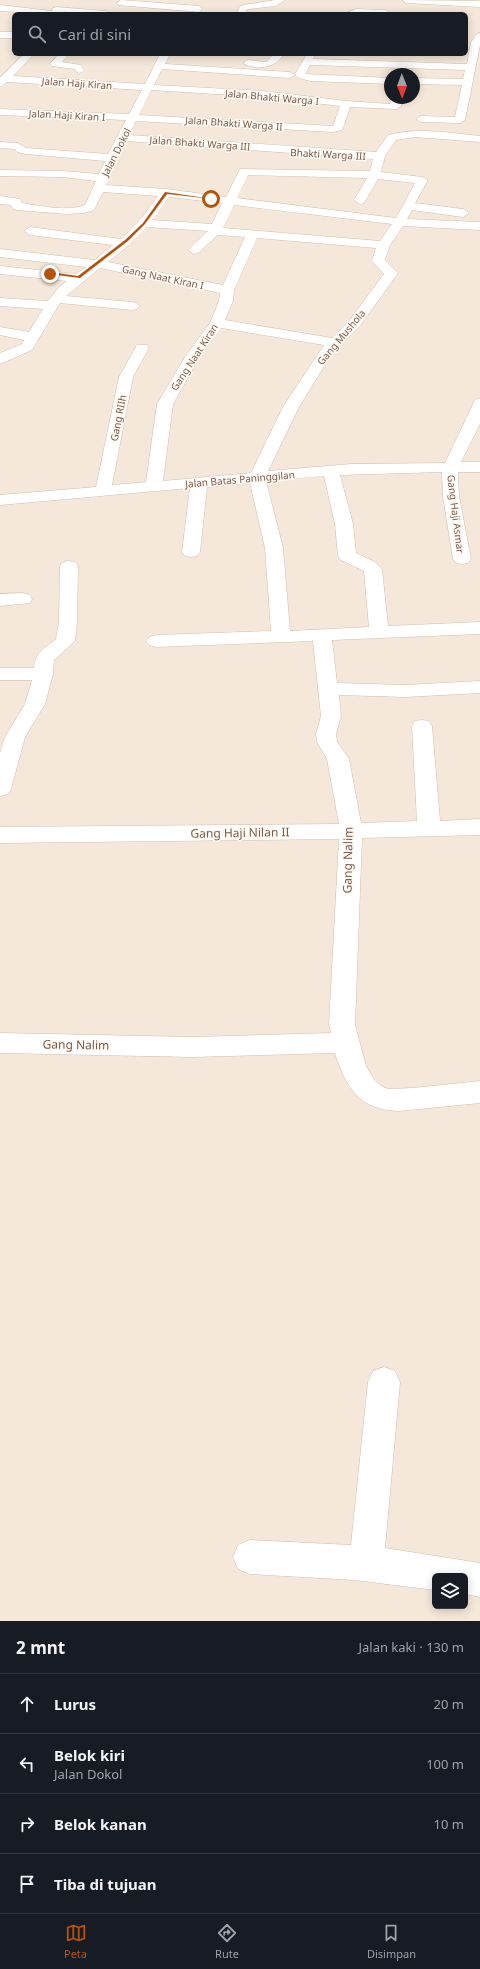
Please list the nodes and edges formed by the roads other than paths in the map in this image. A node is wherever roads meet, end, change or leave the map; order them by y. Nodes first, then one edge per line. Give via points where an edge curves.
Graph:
1 (68, 0) edge
2 (281, 0) edge
3 (406, 0) edge
4 (467, 2) edge
5 (121, 3) dead end
6 (480, 4) edge
7 (0, 8) edge
8 (199, 9) edge
9 (382, 11) edge
10 (35, 12) edge
11 (53, 12) edge
12 (242, 12) edge
13 (353, 12) edge
14 (0, 35) edge
15 (12, 35) edge
16 (468, 37) edge
17 (480, 37) edge
18 (0, 43) edge
19 (12, 43) edge
20 (473, 53) edge
21 (27, 56) edge
22 (62, 56) edge
23 (164, 56) edge
24 (266, 56) edge
25 (277, 56) edge
26 (179, 57) dead end
27 (310, 58) edge
28 (269, 64) junction
29 (159, 66) junction
30 (471, 67) junction
31 (79, 70) dead end
32 (290, 75) dead end
33 (3, 81) edge
34 (384, 81) edge
35 (420, 81) edge
36 (467, 82) junction
37 (149, 88) junction
38 (384, 102) edge
39 (346, 104) junction
40 (0, 112) edge
41 (133, 118) junction
42 (421, 119) dead end
43 (0, 122) edge
44 (48, 125) dead end
45 (288, 127) junction
46 (111, 129) dead end
47 (124, 134) junction
48 (480, 139) edge
49 (0, 145) edge
50 (276, 151) junction
51 (379, 156) junction
52 (112, 158) junction
53 (0, 173) edge
54 (375, 175) junction
55 (100, 183) junction
56 (166, 193) junction
57 (0, 200) edge
58 (360, 200) dead end
59 (229, 202) junction
60 (409, 206) junction
61 (475, 214) dead end
62 (400, 221) junction
63 (144, 223) junction
64 (480, 226) edge
65 (215, 229) junction
66 (30, 231) dead end
67 (253, 234) junction
68 (124, 243) junction
69 (384, 245) junction
70 (194, 250) dead end
71 (0, 253) edge
72 (98, 264) junction
73 (0, 270) edge
74 (79, 278) junction
75 (227, 290) junction
76 (0, 302) edge
77 (54, 302) junction
78 (132, 306) dead end
79 (217, 323) junction
80 (0, 331) edge
81 (34, 337) junction
82 (336, 343) junction
83 (142, 348) dead end
84 (0, 360) edge
85 (480, 403) edge
86 (480, 467) edge
87 (450, 468) junction
88 (331, 471) junction
89 (257, 478) junction
90 (199, 483) junction
91 (154, 486) junction
92 (103, 491) junction
93 (0, 500) edge
94 (192, 552) dead end
95 (462, 559) dead end
96 (69, 566) dead end
97 (23, 599) dead end
98 (0, 600) edge
99 (480, 628) edge
100 (379, 632) junction
101 (322, 635) junction
102 (281, 637) junction
103 (156, 641) dead end
104 (0, 674) edge
105 (43, 674) junction
106 (480, 687) edge
107 (328, 689) junction
108 (422, 726) dead end
109 (0, 789) edge
110 (480, 827) edge
111 (429, 829) junction
112 (351, 831) junction
113 (0, 835) edge
114 (0, 1043) edge
115 (344, 1043) junction
116 (480, 1092) edge
117 (384, 1382) dead end
118 (250, 1557) dead end
119 (366, 1564) junction
120 (440, 1573) edge
121 (468, 1578) edge
122 (480, 1580) edge

1 - 11 street
2 - 12 street via 272,4 248,6 242,9
3 - 4 street
4 - 6 street
5 - 8 street
7 - 10 street
9 - 13 lane
14 - 15 street
16 - 17 street
17 - 20 street
18 - 19 street
20 - 30 street
21 - 33 street
22 - 31 street via 55,64 78,67
23 - 29 street, Jalan Dokol
24 - 28 street
25 - 28 street
26 - 28 street
27 - 30 street
27 - 34 street via 301,76
29 - 32 street
29 - 37 street, Jalan Dokol
30 - 36 street
33 - 37 street, Jalan Haji Kiran
35 - 36 street
36 - 42 street via 460,120
37 - 39 street, Jalan Bhakti Warga I via 263,94
37 - 41 street, Jalan Dokol
38 - 39 street, Jalan Bhakti Warga I
39 - 45 street, Jalan Bhakti Warga II via 336,129
40 - 41 street, Jalan Haji Kiran I
41 - 45 street, Jalan Bhakti Warga II
41 - 47 street, Jalan Dokol
43 - 44 street
45 - 50 street
46 - 47 street, Jalan Bhakti Warga III
47 - 50 street, Jalan Bhakti Warga III
47 - 52 street, Jalan Dokol
48 - 51 street via 397,135 392,137
49 - 52 street via 18,146 26,151
50 - 51 street, Bhakti Warga III
51 - 54 street
52 - 55 street, Jalan Dokol
53 - 55 street via 63,174
54 - 58 street
54 - 59 street via 244,171
54 - 60 street via 422,180
55 - 56 street, Jalan Dokol
55 - 57 street via 90,207 81,210 17,206 12,200
56 - 59 street, Jalan Dokol
56 - 63 street
59 - 62 street, Jalan Dokol
59 - 65 street
60 - 61 street
60 - 62 street
62 - 64 street, Jalan Dokol
62 - 69 street
63 - 65 street
63 - 68 street
65 - 67 street
65 - 70 street
66 - 68 street
67 - 69 street
67 - 75 street, Gang Naat Kiran
68 - 72 street
69 - 82 street, Gang Mushola via 378,261 391,273 354,324
71 - 72 street, Gang Naat Kiran I
72 - 74 street
72 - 75 street, Gang Naat Kiran I
73 - 74 street
74 - 77 street
75 - 79 street, Gang Naat Kiran via 226,301
76 - 77 street
77 - 78 street
77 - 81 street
79 - 82 street
79 - 91 street, Gang Naat Kiran via 192,357 166,404
80 - 81 street
81 - 84 street via 24,349 6,355
82 - 89 street, Gang Mushola via 325,353 294,401
83 - 92 street, Gang RIIh via 126,377
85 - 87 street, Gang Haji Asmar
86 - 87 street, Jalan Batas Paninggilan
87 - 88 street, Jalan Batas Paninggilan
87 - 95 street, Gang Haji Asmar via 451,496
88 - 89 street, Jalan Batas Paninggilan
88 - 100 street via 343,515 347,556 368,564 373,570
89 - 90 street, Jalan Batas Paninggilan
89 - 102 street via 274,548 276,604
90 - 91 street, Jalan Batas Paninggilan
90 - 94 street
91 - 92 street, Jalan Batas Paninggilan
92 - 93 street, Jalan Batas Paninggilan
96 - 105 street via 65,641 44,658
97 - 98 street
99 - 100 street
100 - 101 street
101 - 102 street
101 - 107 street, Gang Nalim
102 - 103 street
104 - 105 street
105 - 109 street via 35,704 15,737
106 - 107 street via 406,691
107 - 112 street, Gang Nalim via 331,716 326,734 327,742 338,759
108 - 111 street
110 - 111 street, Gang Haji Nilan II
111 - 112 street, Gang Haji Nilan II
112 - 113 street, Gang Haji Nilan II
112 - 115 street, Gang Nalim via 342,1025
114 - 115 street, Gang Nalim via 193,1047
115 - 116 street, Gang Nalim via 358,1078 369,1092 380,1098 404,1099
117 - 119 street
118 - 119 street via 294,1557
119 - 120 street via 400,1566
121 - 122 street

